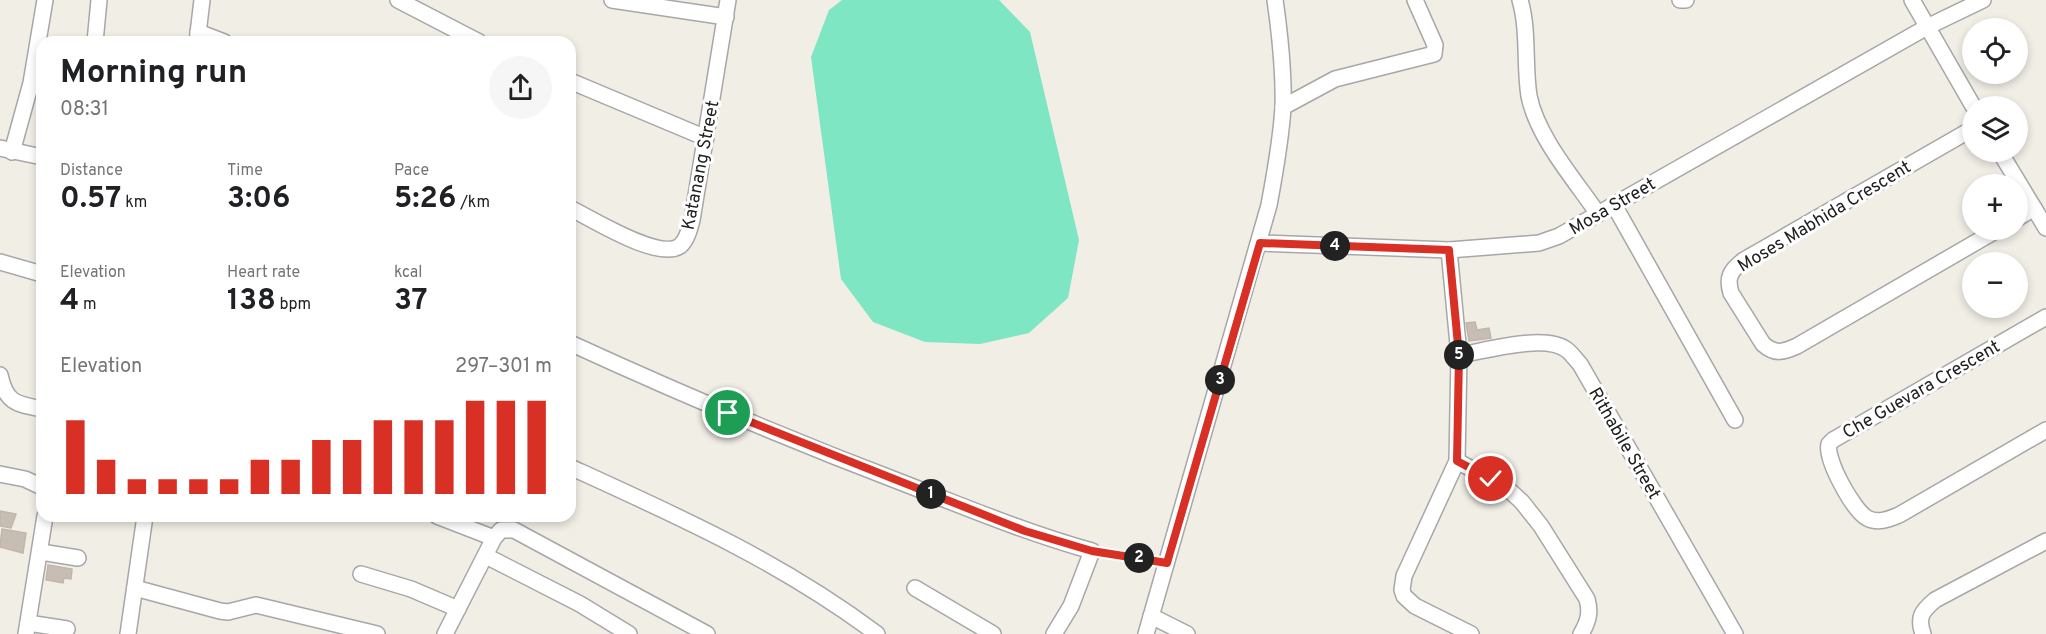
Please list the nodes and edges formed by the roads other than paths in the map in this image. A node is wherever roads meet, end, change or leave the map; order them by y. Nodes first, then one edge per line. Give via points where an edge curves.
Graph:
1 (45, 0) edge
2 (99, 0) edge
3 (202, 0) edge
4 (398, 0) edge
5 (612, 0) edge
6 (728, 0) edge
7 (1275, 0) edge
8 (1415, 0) edge
9 (1520, 0) edge
10 (1680, 0) edge
11 (1686, 0) edge
12 (1912, 0) edge
13 (1983, 0) edge
14 (726, 17) junction
15 (1928, 27) junction
16 (39, 36) edge
17 (95, 36) edge
18 (197, 36) edge
19 (467, 36) edge
20 (36, 56) edge
21 (576, 84) edge
22 (1968, 96) edge
23 (1283, 106) junction
24 (1962, 135) edge
25 (706, 138) junction
26 (6, 150) edge
27 (36, 156) edge
28 (2006, 162) edge
29 (1614, 205) junction
30 (2034, 208) junction
31 (576, 211) edge
32 (2028, 212) edge
33 (1598, 214) junction
34 (2046, 228) edge
35 (1980, 240) edge
36 (1260, 243) junction
37 (1449, 250) junction
38 (0, 262) edge
39 (36, 272) edge
40 (2046, 316) edge
41 (576, 346) edge
42 (1459, 355) junction
43 (0, 375) edge
44 (36, 408) edge
45 (1735, 420) dead end
46 (2046, 430) edge
47 (1457, 461) junction
48 (576, 470) edge
49 (0, 474) edge
50 (36, 484) edge
51 (44, 522) edge
52 (144, 522) edge
53 (453, 522) edge
54 (494, 538) junction
55 (2046, 541) edge
56 (41, 552) junction
57 (486, 556) junction
58 (78, 558) dead end
59 (361, 574) dead end
60 (135, 588) junction
61 (915, 588) dead end
62 (458, 609) junction
63 (1152, 616) junction
64 (27, 629) edge
65 (68, 629) dead end
66 (128, 634) edge
67 (377, 634) edge
68 (445, 634) edge
69 (629, 634) edge
70 (707, 634) edge
71 (877, 634) edge
72 (993, 634) edge
73 (1054, 634) edge
74 (1146, 634) edge
75 (1187, 634) edge
76 (1471, 634) edge
77 (1581, 634) edge
78 (1735, 634) edge
79 (1923, 634) edge

1 - 16 street
2 - 17 street
3 - 18 street
4 - 19 street
5 - 14 street
6 - 14 street, Katanang Street
7 - 23 street
8 - 23 street via 1435,45 1434,54 1345,76
9 - 33 street via 1526,34 1526,73 1536,117
10 - 11 street
12 - 15 street
13 - 15 street, Mosa Street
14 - 25 street, Katanang Street
15 - 22 street
15 - 29 street, Mosa Street
20 - 26 street
21 - 25 street
23 - 36 street via 1279,154
24 - 35 street, Moses Mabhida Crescent via 1744,260 1733,269 1728,285 1762,344 1780,353
25 - 31 street, Katanang Street via 692,220 680,246 660,250 649,247
26 - 27 street
28 - 30 street
29 - 33 street, Mosa Street
29 - 45 street
30 - 32 street
30 - 34 street
33 - 37 street, Mosa Street via 1539,243
36 - 37 street, Mosa Street
36 - 63 street
37 - 42 street
38 - 39 street
40 - 46 street, Che Guevara Crescent via 1833,440 1828,456 1863,514 1884,521
41 - 73 street via 849,462 1025,531 1092,551 1071,606
42 - 47 street
42 - 78 street, Rithabile Street via 1534,343 1551,343 1567,349 1581,364
43 - 44 street via 9,398
47 - 76 street via 1404,576 1402,590 1407,601
47 - 77 street via 1508,489 1533,514 1587,599 1589,619
48 - 71 street via 761,558
49 - 50 street
51 - 56 street
52 - 60 street
53 - 54 street
54 - 57 street
54 - 70 street via 501,530 514,530
55 - 79 street via 1935,600 1920,616
56 - 58 street
56 - 64 street
57 - 62 street
57 - 69 street
59 - 62 street
60 - 66 street
60 - 67 street via 219,611 256,605
61 - 72 street
62 - 68 street
63 - 74 street
63 - 75 street
64 - 65 street

